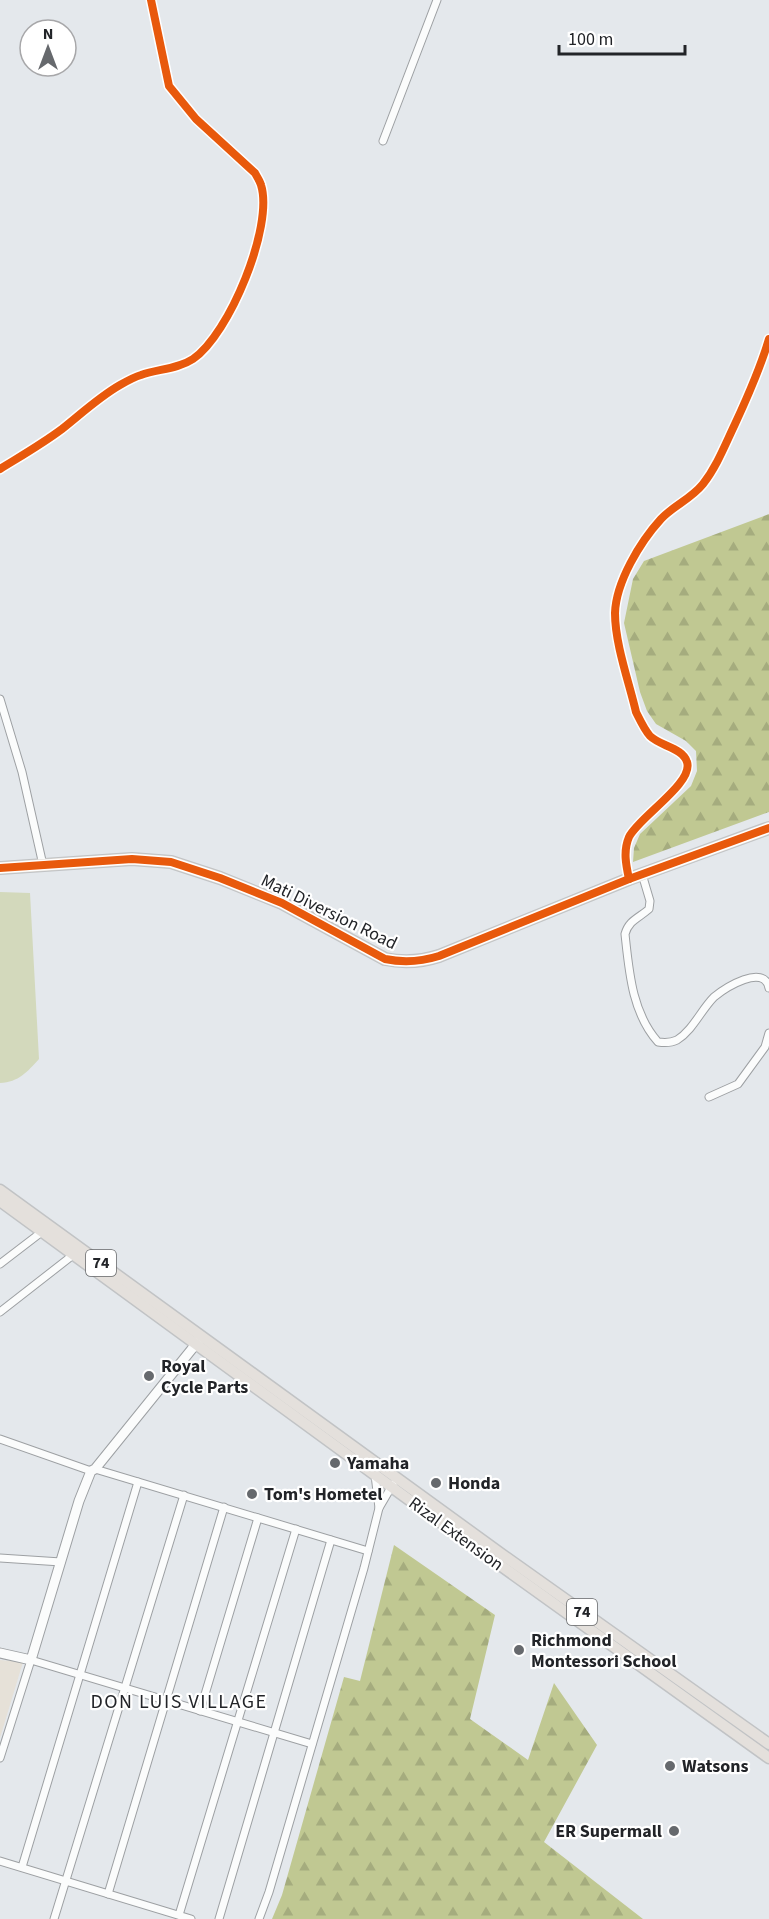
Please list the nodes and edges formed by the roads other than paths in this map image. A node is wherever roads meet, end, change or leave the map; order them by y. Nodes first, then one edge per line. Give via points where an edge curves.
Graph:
1 (151, 0) edge
2 (437, 0) edge
3 (383, 141) dead end
4 (769, 339) edge
5 (0, 469) edge
6 (0, 699) edge
7 (769, 828) edge
8 (43, 865) junction
9 (0, 868) edge
10 (642, 874) junction
11 (629, 879) junction
12 (769, 988) edge
13 (769, 1033) edge
14 (709, 1097) dead end
15 (0, 1190) edge
16 (0, 1201) edge
17 (43, 1231) junction
18 (74, 1255) junction
19 (0, 1264) edge
20 (0, 1311) edge
21 (199, 1341) junction
22 (0, 1439) edge
23 (93, 1470) junction
24 (377, 1471) junction
25 (138, 1482) junction
26 (394, 1482) junction
27 (184, 1495) junction
28 (224, 1507) junction
29 (379, 1508) junction
30 (258, 1518) junction
31 (296, 1529) junction
32 (331, 1540) junction
33 (369, 1551) junction
34 (0, 1558) edge
35 (60, 1562) junction
36 (0, 1653) edge
37 (31, 1660) junction
38 (79, 1675) junction
39 (124, 1688) junction
40 (165, 1700) junction
41 (200, 1710) junction
42 (237, 1722) junction
43 (274, 1733) junction
44 (312, 1744) junction
45 (769, 1744) edge
46 (0, 1758) edge
47 (769, 1758) edge
48 (0, 1861) edge
49 (21, 1867) junction
50 (66, 1881) junction
51 (108, 1894) junction
52 (179, 1915) junction
53 (54, 1919) edge
54 (191, 1919) edge
55 (219, 1919) edge
56 (259, 1919) edge

1 - 5 street via 169,86 196,119 255,173 261,184 262,213 247,278 220,328 194,358 139,375 118,386 58,432
2 - 3 street
4 - 11 street via 760,370 716,465 693,495 662,518 648,535 634,556 617,600 617,633 639,718 651,737 686,758 689,766 686,776 629,838 625,852
6 - 8 street
7 - 10 highway, Mati Diversion Road
8 - 9 highway, Mati Diversion Road
8 - 11 highway, Mati Diversion Road via 132,859 171,861 282,903 370,952 398,962 439,956
10 - 11 highway, Mati Diversion Road
10 - 12 street via 649,909 627,926 625,934 633,992 658,1042 676,1041 716,996 746,979 764,978
13 - 14 street via 765,1047 738,1084
15 - 21 main road, Rizal Extension / 74
16 - 17 main road, Rizal Extension / 74
17 - 18 main road, Rizal Extension / 74
17 - 19 street
18 - 20 street
18 - 21 main road, Rizal Extension / 74
21 - 23 street
21 - 24 main road, Rizal Extension / 74
22 - 23 street
23 - 25 street
23 - 35 street via 82,1490
24 - 26 main road, Rizal Extension / 74
24 - 29 street
25 - 27 street
25 - 38 street
26 - 29 street
26 - 45 main road, Rizal Extension / 74
26 - 47 main road, Rizal Extension / 74
27 - 28 street
27 - 39 street
28 - 30 street
28 - 40 street
29 - 33 street
30 - 31 street
30 - 41 street
31 - 32 street
31 - 42 street
32 - 33 street
32 - 43 street
33 - 44 street
34 - 35 street
35 - 37 street
36 - 37 street
37 - 38 street
37 - 46 street
38 - 39 street
38 - 49 street
39 - 40 street
39 - 50 street
40 - 41 street
40 - 51 street
41 - 42 street
42 - 43 street
42 - 52 street
43 - 44 street
43 - 55 street
44 - 56 street
48 - 49 street
49 - 50 street
50 - 51 street
50 - 53 street
51 - 52 street
52 - 54 street

